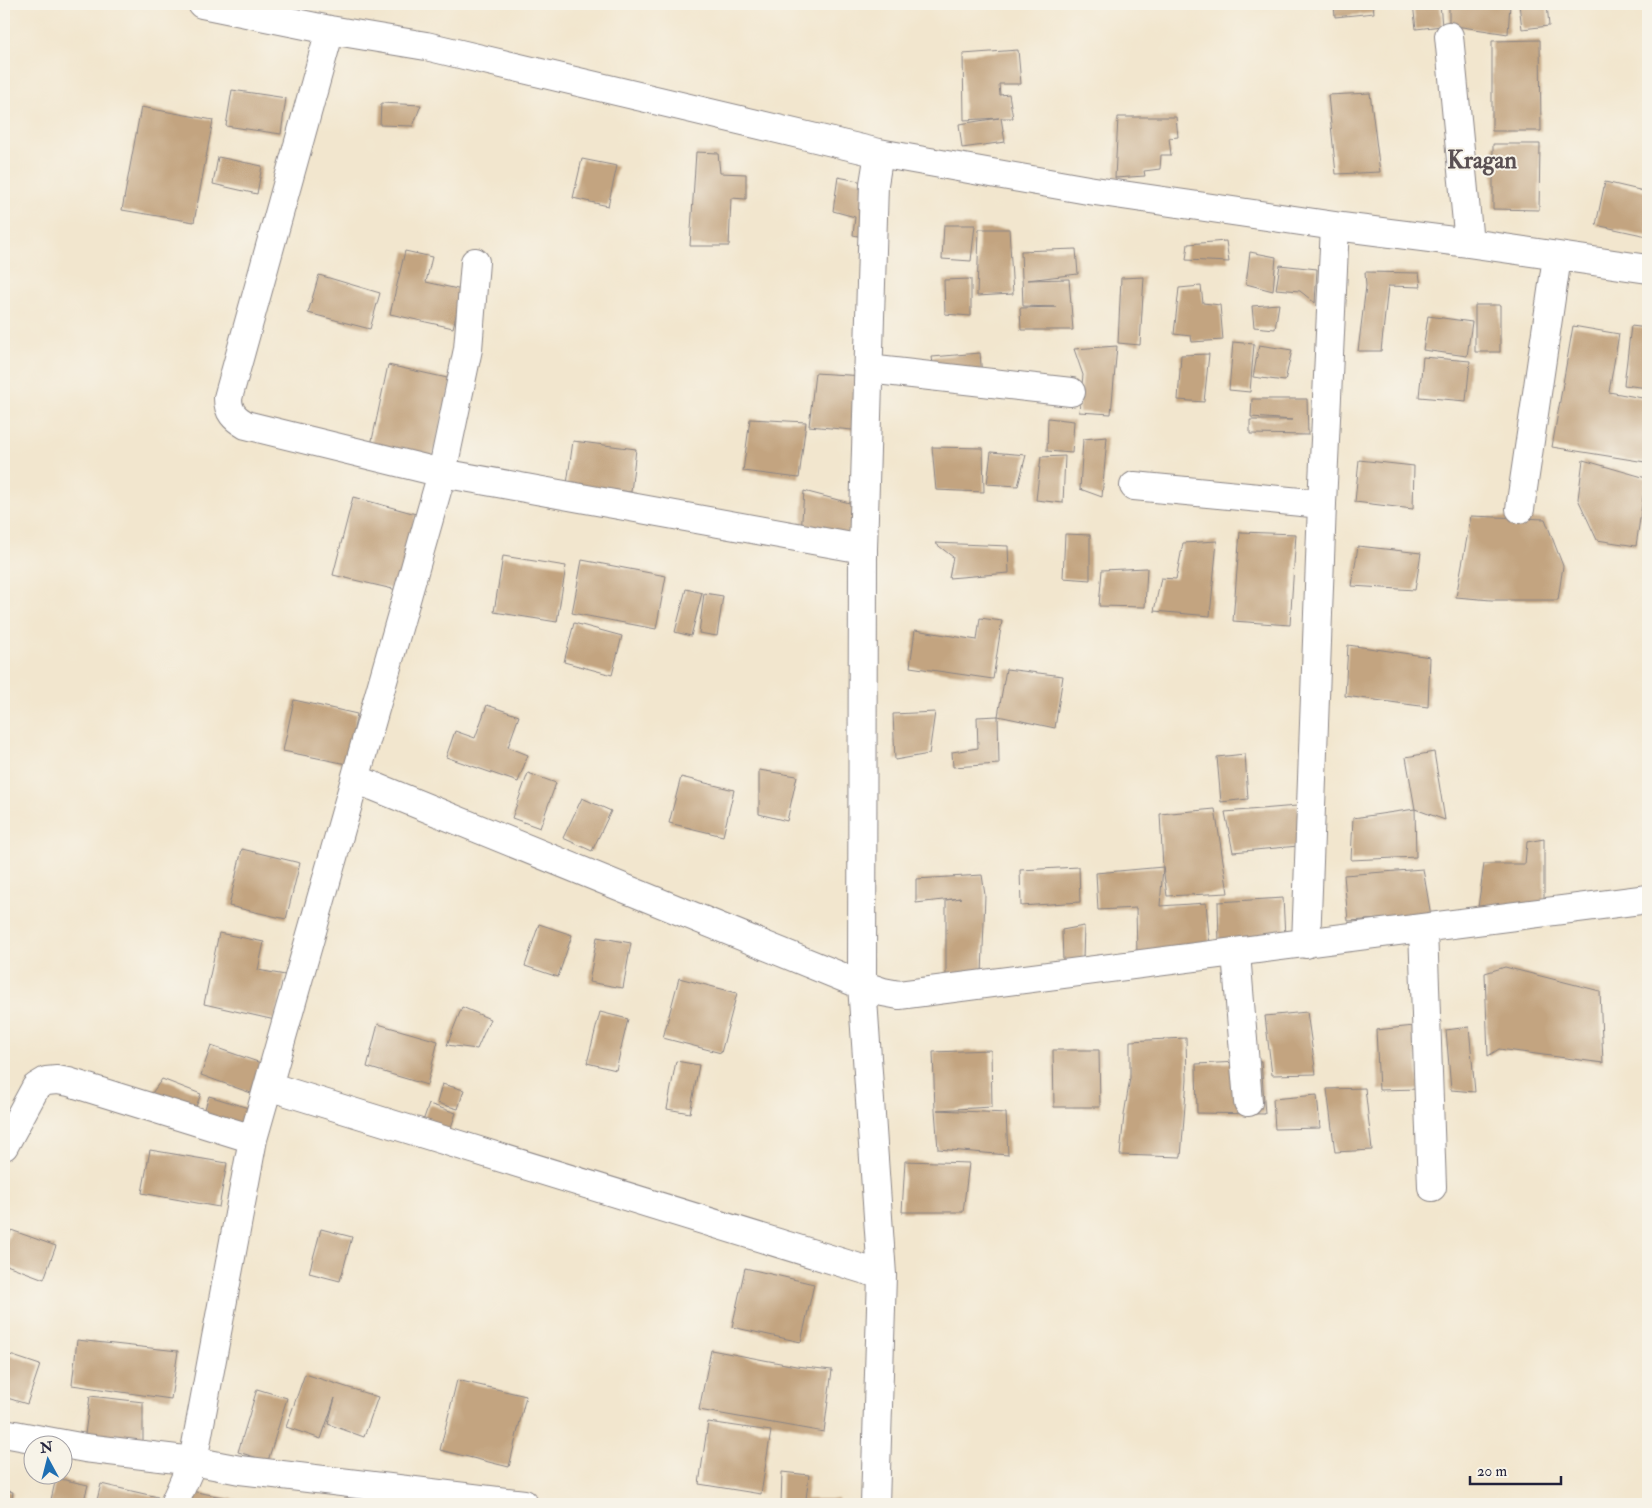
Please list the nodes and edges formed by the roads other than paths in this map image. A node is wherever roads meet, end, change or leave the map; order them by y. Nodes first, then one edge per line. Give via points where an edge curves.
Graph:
1 (202, 4) edge
2 (330, 30) junction
3 (1449, 36) dead end
4 (879, 153) junction
5 (1335, 226) junction
6 (1469, 243) junction
7 (1557, 257) junction
8 (475, 262) dead end
9 (1648, 269) edge
10 (868, 370) junction
11 (1071, 392) dead end
12 (442, 473) junction
13 (1134, 486) dead end
14 (1322, 504) junction
15 (1520, 508) dead end
16 (863, 549) junction
17 (356, 779) junction
18 (1648, 900) edge
19 (1423, 929) junction
20 (1306, 944) junction
21 (1236, 953) junction
22 (862, 985) junction
23 (268, 1086) junction
24 (1248, 1102) dead end
25 (253, 1139) junction
26 (4, 1146) edge
27 (1432, 1187) dead end
28 (882, 1274) junction
29 (4, 1433) edge
30 (193, 1461) junction
31 (174, 1504) edge
32 (524, 1504) edge
33 (874, 1504) edge

1 - 2 street
2 - 4 street via 426,46
2 - 12 street via 228,407 232,415 246,425
3 - 6 street
4 - 5 street via 1088,190
4 - 10 street via 874,184
5 - 6 street
5 - 14 street
6 - 7 street
7 - 9 street
7 - 15 street
8 - 12 street via 468,349
10 - 11 street
10 - 16 street
12 - 16 street
12 - 17 street
13 - 14 street
14 - 20 street
16 - 22 street
17 - 22 street
17 - 23 street
18 - 19 street
19 - 20 street
19 - 27 street
20 - 21 street
21 - 22 street via 900,994
21 - 24 street
22 - 28 street
23 - 25 street
23 - 28 street
25 - 26 street via 57,1080 36,1087
25 - 30 street
28 - 33 street
29 - 30 street via 85,1448
30 - 31 street
30 - 32 street via 240,1470

